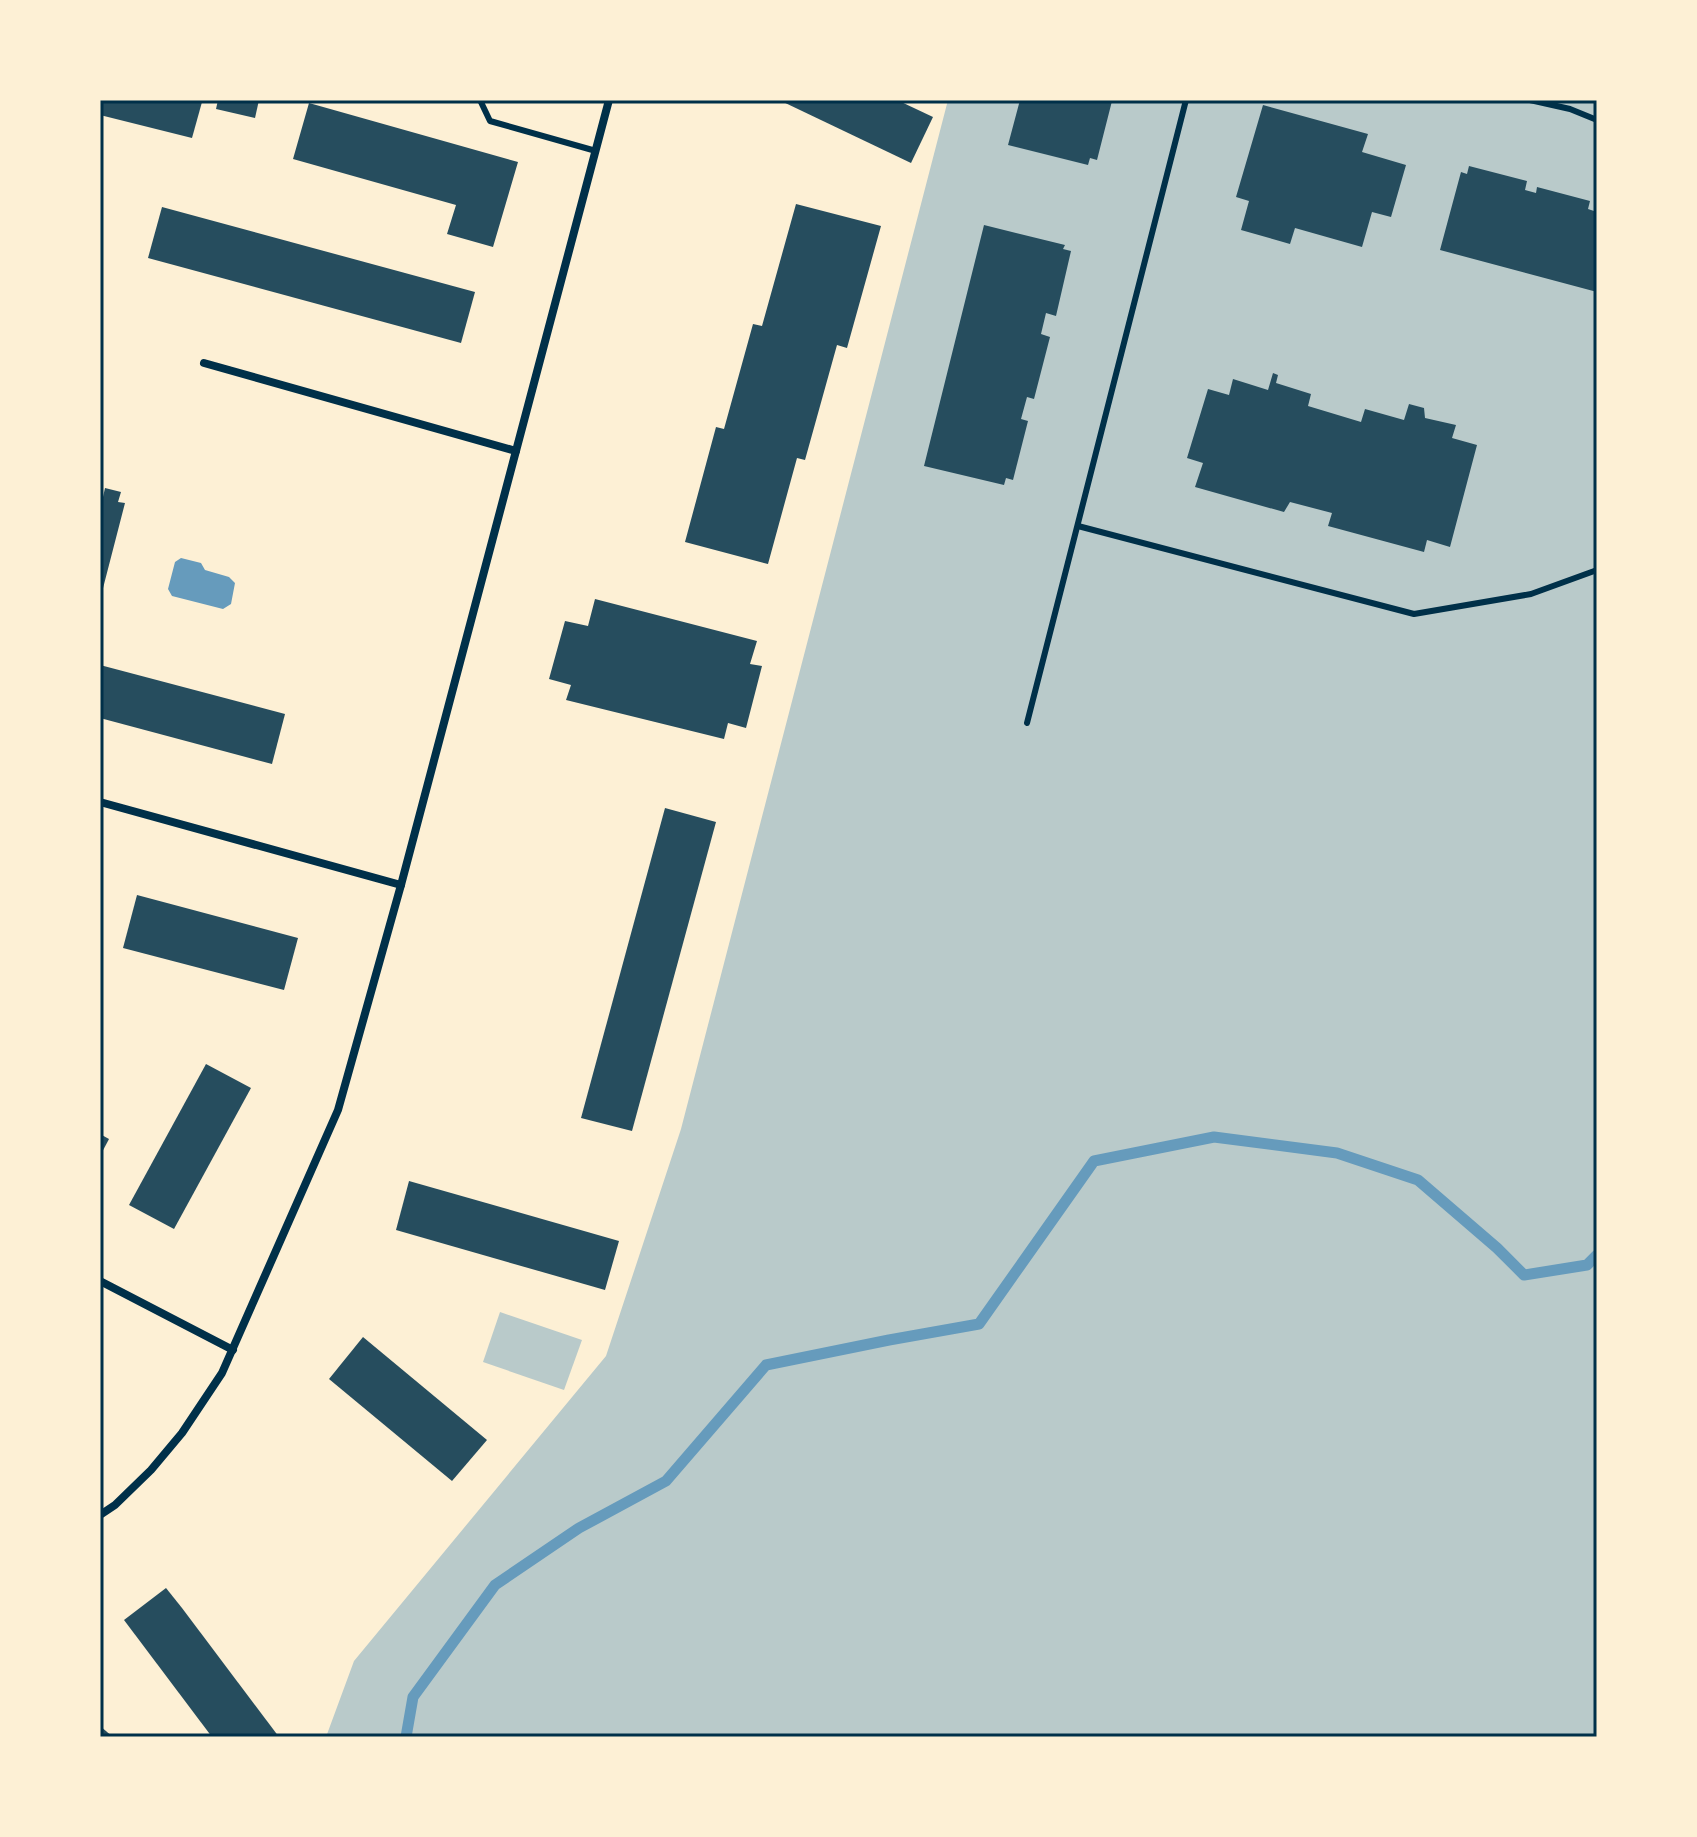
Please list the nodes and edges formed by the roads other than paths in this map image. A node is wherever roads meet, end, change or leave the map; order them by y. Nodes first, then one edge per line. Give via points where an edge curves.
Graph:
1 (480, 100) edge
2 (609, 100) edge
3 (1186, 100) edge
4 (1530, 100) edge
5 (1597, 120) edge
6 (596, 151) junction
7 (204, 363) dead end
8 (516, 451) junction
9 (1078, 526) junction
10 (1597, 570) edge
11 (1027, 723) dead end
12 (100, 802) edge
13 (401, 885) junction
14 (100, 1281) edge
15 (233, 1350) junction
16 (100, 1515) edge

1 - 6 lane via 490,121
2 - 6 street
3 - 9 lane
4 - 5 lane
6 - 8 street
7 - 8 street
8 - 13 street
9 - 10 lane via 1414,614 1531,594
9 - 11 lane
12 - 13 street
13 - 15 street via 338,1110
14 - 15 street
15 - 16 street via 182,1433 142,1479

